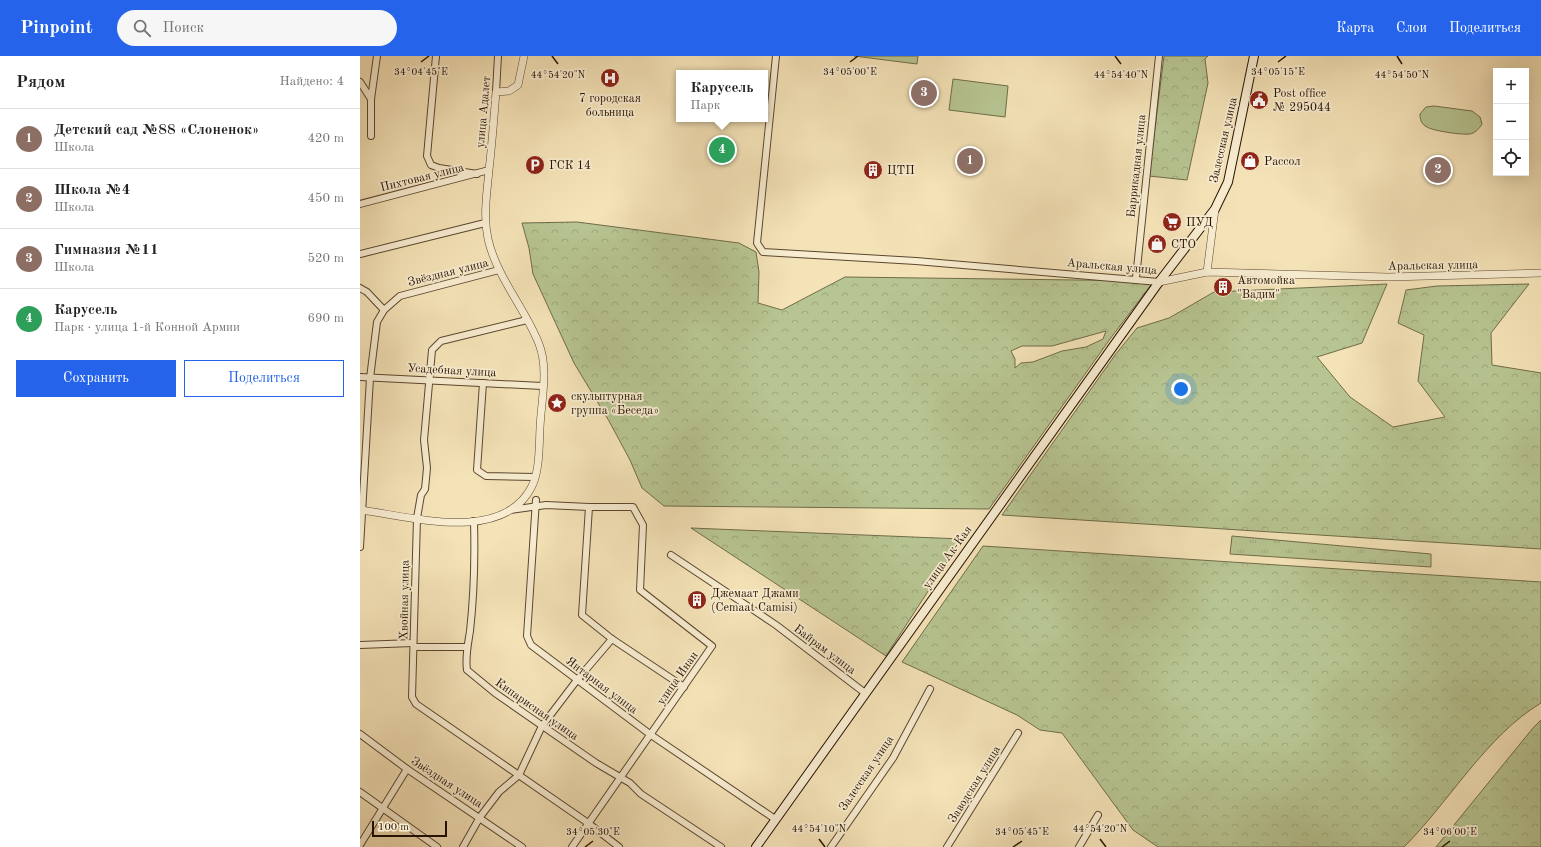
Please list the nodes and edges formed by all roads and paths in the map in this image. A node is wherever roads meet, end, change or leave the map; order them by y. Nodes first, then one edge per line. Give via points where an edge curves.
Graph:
1 (377, 56) edge
2 (436, 56) edge
3 (498, 56) edge
4 (524, 56) edge
5 (776, 56) edge
6 (1159, 56) edge
7 (1254, 56) edge
8 (360, 82) edge
9 (496, 92) junction
10 (371, 98) junction
11 (371, 136) dead end
12 (489, 170) junction
13 (477, 174) junction
14 (360, 204) edge
15 (1216, 209) junction
16 (485, 223) junction
17 (360, 254) edge
18 (499, 270) junction
19 (1207, 272) junction
20 (1541, 273) edge
21 (1136, 278) junction
22 (1159, 282) junction
23 (360, 288) edge
24 (384, 310) junction
25 (527, 320) junction
26 (360, 377) edge
27 (370, 378) junction
28 (431, 380) junction
29 (483, 383) junction
30 (542, 386) junction
31 (535, 477) junction
32 (527, 494) junction
33 (536, 500) junction
34 (546, 505) junction
35 (535, 507) junction
36 (589, 507) junction
37 (361, 510) edge
38 (510, 510) junction
39 (418, 518) junction
40 (474, 521) junction
41 (360, 547) edge
42 (671, 555) dead end
43 (612, 639) junction
44 (360, 645) edge
45 (414, 645) junction
46 (467, 647) junction
47 (577, 680) junction
48 (684, 687) junction
49 (930, 689) dead end
50 (865, 693) junction
51 (542, 726) junction
52 (1018, 733) dead end
53 (360, 734) edge
54 (651, 735) junction
55 (407, 769) junction
56 (519, 775) junction
57 (620, 778) junction
58 (360, 792) edge
59 (384, 809) junction
60 (1098, 815) dead end
61 (480, 817) junction
62 (775, 819) junction
63 (588, 823) junction
64 (360, 845) edge
65 (437, 847) edge
66 (463, 847) edge
67 (522, 847) edge
68 (572, 847) edge
69 (619, 847) edge
70 (721, 847) edge
71 (756, 847) edge
72 (831, 847) edge
73 (948, 847) edge
74 (1079, 847) edge

1 - 10 street
2 - 13 street via 427,156 431,165 439,168
3 - 9 street, улица Адалет
4 - 9 street via 518,85 509,91
5 - 21 street, Аральская улица via 757,243 763,252
6 - 21 street, Баррикадная улица
7 - 15 main road, Залесская улица via 1228,182
8 - 10 street
9 - 12 street, улица Адалет
10 - 11 street
12 - 13 street, Пихтовая улица
12 - 16 street, улица Адалет
13 - 14 street, Пихтовая улица
15 - 19 street
15 - 22 main road, Залесская улица
16 - 17 street
16 - 18 street, улица Адалет via 492,254
18 - 24 street, Звёздная улица via 400,296
18 - 25 street, улица Адалет
19 - 20 street, Аральская улица via 1388,277
19 - 22 street, Аральская улица
21 - 22 street, Аральская улица
22 - 50 main road, улица Ак-Кая
23 - 24 street
24 - 27 street, Звёздная улица via 377,322
25 - 28 street, Хвойная улица via 442,341 432,350
25 - 30 street, улица Адалет via 542,355
26 - 27 street, Усадебная улица
27 - 28 street, Усадебная улица
27 - 37 street, Звёздная улица
28 - 29 street, Усадебная улица
28 - 39 street, Хвойная улица via 424,440 427,468 425,490 421,496
29 - 30 street, Усадебная улица
29 - 31 street via 477,470 486,476
30 - 31 street, улица Адалет
31 - 32 street
32 - 33 street
32 - 38 street
33 - 34 street
33 - 35 street
34 - 35 street
34 - 36 street
35 - 38 street
35 - 47 street, Янтарная улица via 528,636 530,645
36 - 43 street via 582,615
36 - 48 street, улица Инан via 633,507 643,525 640,590 712,646
37 - 39 street
37 - 41 street, Звёздная улица
38 - 40 street via 504,514
39 - 40 street via 447,523
39 - 45 street, Хвойная улица
40 - 46 street, Кипарисная улица via 470,631
42 - 50 street, Байрам улица via 776,625
43 - 47 street
43 - 48 street
44 - 45 street
45 - 46 street
45 - 56 street, Хвойная улица via 412,697 416,704
46 - 51 street, Кипарисная улица via 467,670
47 - 51 street
47 - 54 street, Янтарная улица
48 - 54 street, улица Инан
49 - 72 street, Залесская улица via 893,758
50 - 62 main road, улица Ак-Кая
51 - 56 street
51 - 57 street, Кипарисная улица
52 - 73 street, Заводская улица
53 - 55 street, Звёздная улица
54 - 57 street, улица Инан
54 - 62 street, Янтарная улица
55 - 59 street
55 - 61 street, Звёздная улица
56 - 61 street via 499,792
56 - 63 street, Хвойная улица
57 - 63 street, улица Инан
57 - 70 street, Кипарисная улица
58 - 59 street
59 - 64 street
59 - 65 street
60 - 74 street
61 - 66 street
61 - 67 street, Звёздная улица
62 - 71 main road, улица Ак-Кая
63 - 68 street, улица Инан
63 - 69 street, Хвойная улица

